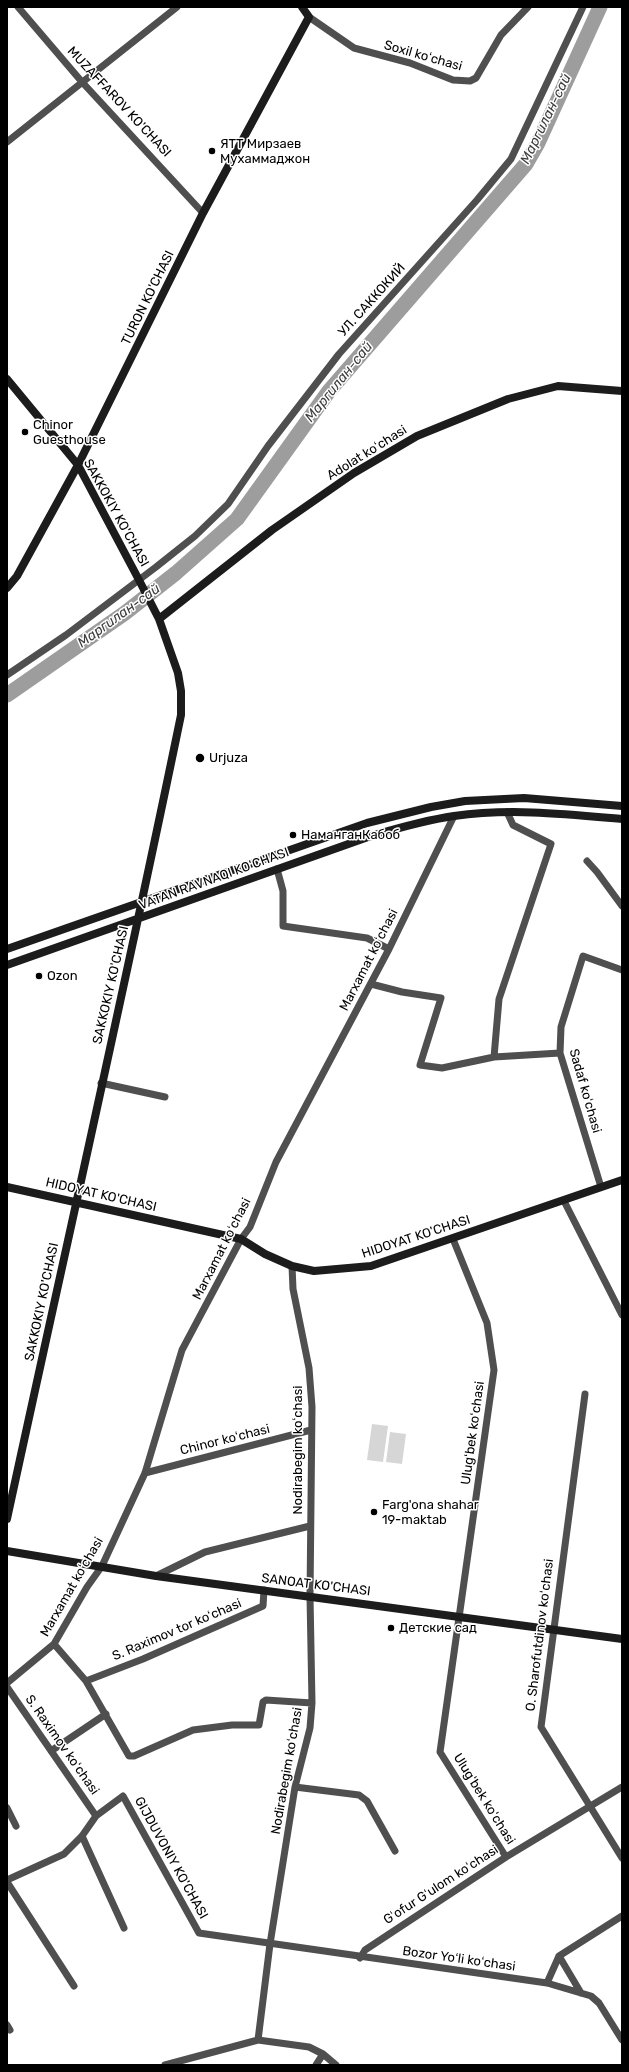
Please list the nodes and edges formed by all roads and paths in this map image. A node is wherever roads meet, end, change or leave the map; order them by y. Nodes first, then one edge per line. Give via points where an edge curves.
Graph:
1 (18, 7) edge
2 (177, 7) edge
3 (302, 7) edge
4 (528, 7) edge
5 (583, 7) edge
6 (309, 17) junction
7 (82, 82) junction
8 (7, 142) edge
9 (203, 213) junction
10 (7, 379) edge
11 (622, 391) edge
12 (78, 465) junction
13 (139, 580) junction
14 (7, 588) edge
15 (159, 619) junction
16 (7, 675) edge
17 (622, 806) edge
18 (507, 812) junction
19 (454, 816) junction
20 (622, 819) edge
21 (587, 861) dead end
22 (277, 869) junction
23 (142, 902) junction
24 (622, 906) edge
25 (139, 918) junction
26 (7, 949) edge
27 (389, 949) junction
28 (7, 965) edge
29 (622, 970) edge
30 (371, 984) junction
31 (560, 1052) junction
32 (494, 1057) junction
33 (101, 1083) junction
34 (165, 1096) dead end
35 (622, 1180) edge
36 (7, 1187) edge
37 (601, 1187) junction
38 (76, 1201) junction
39 (564, 1201) junction
40 (241, 1239) junction
41 (453, 1239) junction
42 (292, 1266) junction
43 (622, 1315) edge
44 (585, 1394) dead end
45 (311, 1430) junction
46 (145, 1472) junction
47 (7, 1519) edge
48 (310, 1526) junction
49 (7, 1551) edge
50 (102, 1566) junction
51 (156, 1576) junction
52 (264, 1590) junction
53 (310, 1596) junction
54 (460, 1617) junction
55 (552, 1630) junction
56 (622, 1638) edge
57 (54, 1644) junction
58 (86, 1682) junction
59 (7, 1683) edge
60 (7, 1687) edge
61 (312, 1703) junction
62 (106, 1714) junction
63 (51, 1751) junction
64 (295, 1787) junction
65 (622, 1787) edge
66 (590, 1805) junction
67 (7, 1808) edge
68 (96, 1816) junction
69 (16, 1826) dead end
70 (82, 1836) junction
71 (395, 1851) dead end
72 (506, 1856) junction
73 (622, 1858) edge
74 (7, 1881) edge
75 (622, 1916) edge
76 (124, 1928) dead end
77 (270, 1944) junction
78 (559, 1956) junction
79 (360, 1958) junction
80 (547, 1984) junction
81 (74, 1986) dead end
82 (582, 1993) junction
83 (258, 2040) junction
84 (622, 2040) edge
85 (323, 2054) junction
86 (165, 2065) edge
87 (316, 2065) edge
88 (336, 2065) edge

1 - 7 street, MUZAFFAROV KO'CHASI
2 - 7 street
3 - 6 street
4 - 6 street, Soxil koʻchasi via 501,35 476,78 470,81 454,80 410,63 354,48
5 - 13 street, УЛ. САККОКИЙ via 511,160 339,354 268,446 228,504 195,536
6 - 9 street, TURON KO'CHASI
7 - 8 street
7 - 9 street, MUZAFFAROV KO'CHASI
9 - 12 street, TURON KO'CHASI
10 - 12 street, SAKKOKIY KO'CHASI
11 - 15 street, Adolat koʻchasi via 558,386 508,400 417,436 354,474 278,526
12 - 13 street, SAKKOKIY KO'CHASI
12 - 14 street, TURON KO'CHASI via 17,576
13 - 15 street, SAKKOKIY KO'CHASI
13 - 16 street, УЛ. САККОКИЙ
15 - 23 street, SAKKOKIY KO'CHASI via 178,673 181,715
17 - 23 street, VATAN RAVNAQI KO'CHASI via 524,798 465,801 431,807 367,823
18 - 19 street, VATAN RAVNAQI KO'CHASI
18 - 20 street, VATAN RAVNAQI KO'CHASI via 543,812
18 - 32 street via 513,825 551,844 499,999
19 - 22 street, VATAN RAVNAQI KO'CHASI via 371,836
19 - 27 street, Marxamat koʻchasi
21 - 24 street
22 - 25 street, VATAN RAVNAQI KO'CHASI
22 - 27 street via 283,892 283,926 367,938
23 - 25 street, SAKKOKIY KO'CHASI
23 - 26 street, VATAN RAVNAQI KO'CHASI
25 - 28 street, VATAN RAVNAQI KO'CHASI
25 - 33 street, SAKKOKIY KO'CHASI
27 - 30 street, Marxamat koʻchasi
29 - 31 street, Sadaf koʻchasi via 583,956 561,1027
30 - 32 street via 442,998 420,1065 442,1068
30 - 40 street, Marxamat koʻchasi via 276,1162 250,1227
31 - 32 street
31 - 37 street, Sadaf koʻchasi
33 - 34 street
33 - 38 street, SAKKOKIY KO'CHASI
35 - 37 street, HIDOYAT KO'CHASI
36 - 38 street, HIDOYAT KO'CHASI
37 - 39 street, HIDOYAT KO'CHASI
38 - 40 street, HIDOYAT KO'CHASI
38 - 47 street, SAKKOKIY KO'CHASI
39 - 41 street, HIDOYAT KO'CHASI
39 - 43 street
40 - 42 street, HIDOYAT KO'CHASI via 265,1254
40 - 46 street, Marxamat koʻchasi via 182,1350
41 - 42 street, HIDOYAT KO'CHASI via 371,1266 314,1271
41 - 54 street, Ulugʻbek koʻchasi via 487,1323 494,1370
42 - 45 street, Nodirabegim koʻchasi via 293,1289 308,1368 312,1407
44 - 55 street, O. Sharofutdinov koʻchasi
45 - 46 street, Chinor koʻchasi
45 - 48 street, Nodirabegim koʻchasi
46 - 50 street, Marxamat koʻchasi
48 - 51 street via 205,1552
48 - 53 street, Nodirabegim koʻchasi
49 - 50 street, SANOAT KO'CHASI
50 - 51 street, SANOAT KO'CHASI
50 - 57 street, Marxamat koʻchasi via 86,1587
51 - 52 street, SANOAT KO'CHASI
52 - 53 street, SANOAT KO'CHASI
52 - 58 street, S. Raximov tor koʻchasi via 263,1606
53 - 54 street, SANOAT KO'CHASI
53 - 61 street, Nodirabegim koʻchasi
54 - 55 street, SANOAT KO'CHASI
54 - 72 street, Ulugʻbek koʻchasi via 440,1752
55 - 56 street, SANOAT KO'CHASI
55 - 66 street, O. Sharofutdinov koʻchasi via 541,1727
57 - 58 street
57 - 59 street, Marxamat koʻchasi
58 - 62 street
60 - 63 street, S. Raximov koʻchasi
61 - 62 street via 266,1700 263,1702 259,1725 232,1725 192,1730 134,1756 128,1756
61 - 64 street, Nodirabegim koʻchasi via 310,1728
62 - 63 street
63 - 68 street, S. Raximov koʻchasi
64 - 71 street via 359,1795 367,1801
64 - 77 street, Nodirabegim koʻchasi
65 - 66 street, Gʻofur Gʻulom koʻchasi
66 - 72 street, Gʻofur Gʻulom koʻchasi
66 - 73 street, O. Sharofutdinov koʻchasi
67 - 69 street
68 - 70 street, GIJDUVONIY KO'CHASI
68 - 77 street, GIJDUVONIY KO'CHASI via 123,1796 199,1933
70 - 74 street, GIJDUVONIY KO'CHASI via 64,1854
70 - 76 street
72 - 79 street, Gʻofur Gʻulom koʻchasi via 365,1950
74 - 81 street
75 - 78 street
77 - 79 street, Bozor Yoʻli koʻchasi
77 - 83 street, Nodirabegim koʻchasi
78 - 80 street
78 - 82 street
79 - 80 street, Bozor Yoʻli koʻchasi
80 - 82 street, Bozor Yoʻli koʻchasi
82 - 84 street, Bozor Yoʻli koʻchasi via 599,2003
83 - 85 street via 309,2047
83 - 86 street
85 - 87 street
85 - 88 street

